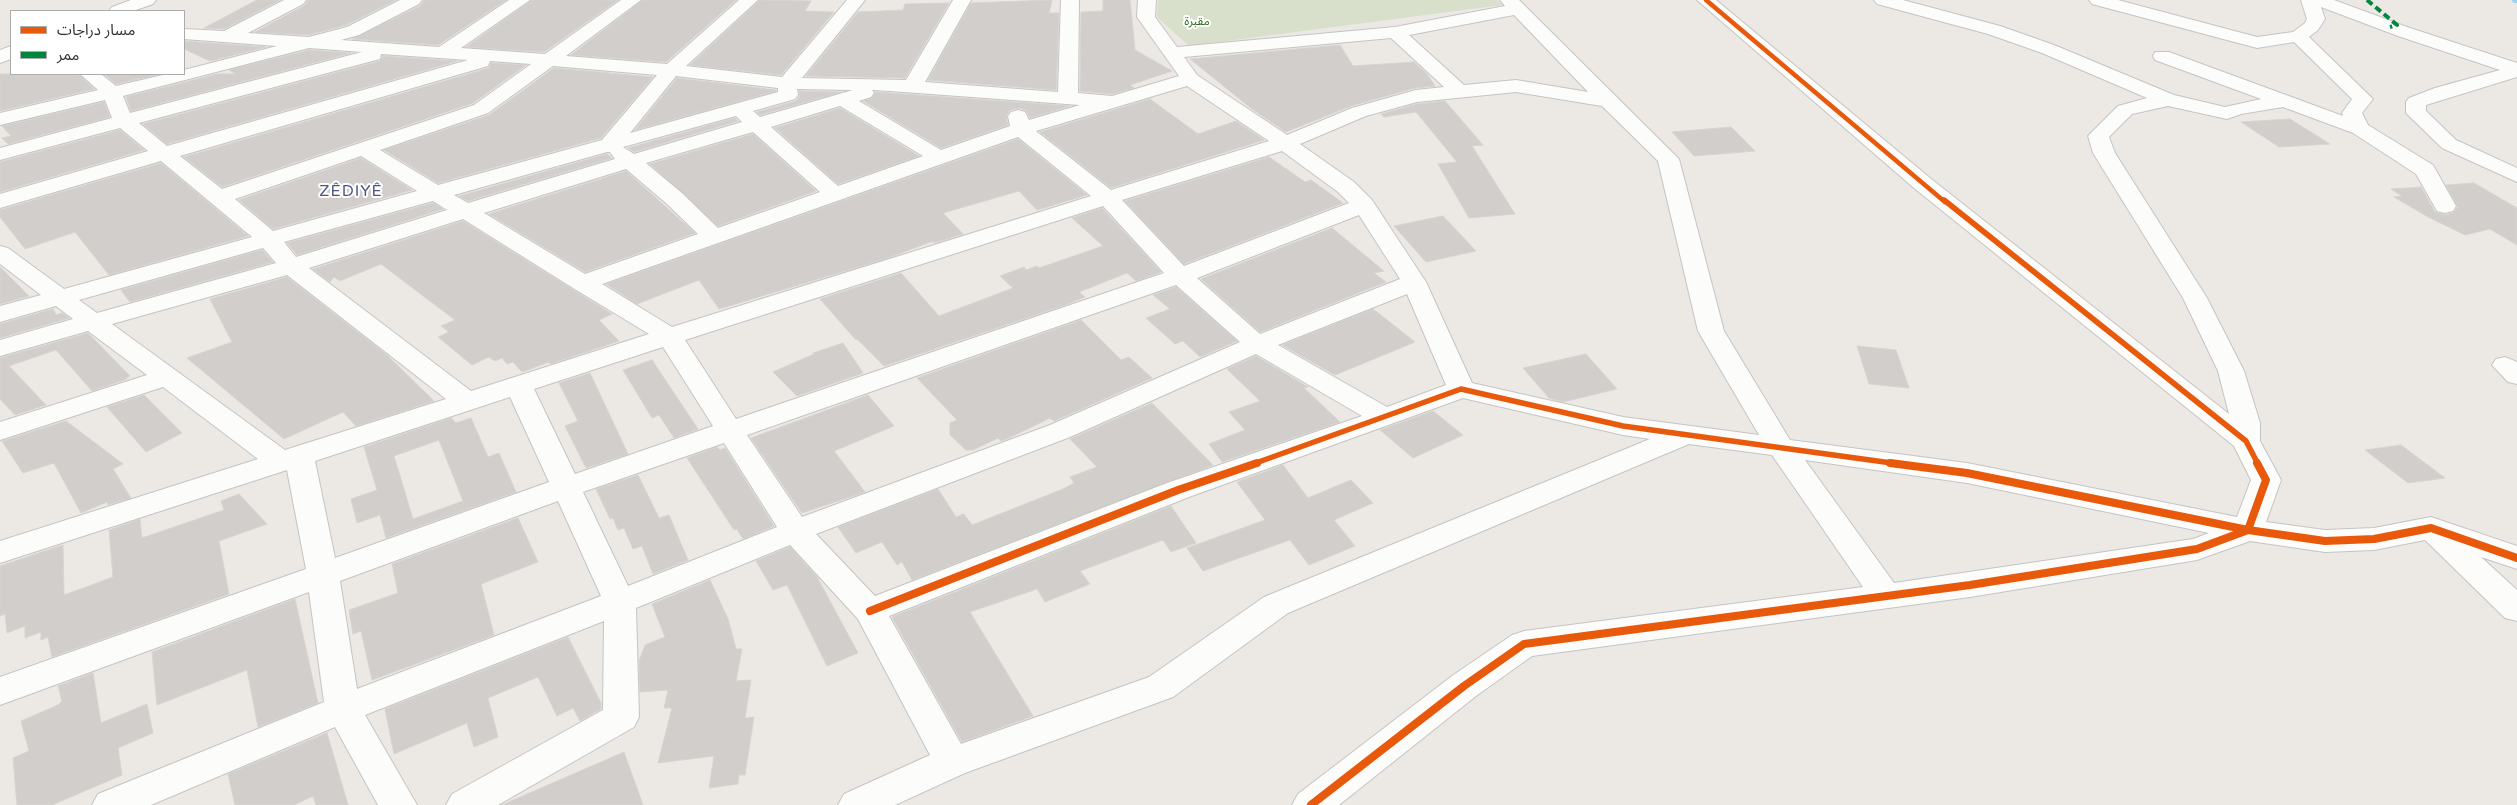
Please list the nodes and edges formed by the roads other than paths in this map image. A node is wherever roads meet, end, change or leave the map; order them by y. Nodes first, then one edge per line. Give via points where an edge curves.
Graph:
1 (147, 0) edge
2 (297, 0) edge
3 (413, 0) edge
4 (521, 0) edge
5 (632, 0) edge
6 (748, 0) edge
7 (856, 0) edge
8 (962, 0) edge
9 (1070, 0) edge
10 (1147, 0) edge
11 (1706, 0) edge
12 (1883, 0) edge
13 (2098, 0) edge
14 (2310, 0) edge
15 (2318, 0) edge
16 (1514, 5) edge
17 (121, 10) edge
18 (1395, 32) junction
19 (185, 34) edge
20 (2298, 36) junction
21 (226, 37) junction
22 (308, 43) junction
23 (395, 49) junction
24 (442, 53) junction
25 (1171, 53) junction
26 (2162, 56) dead end
27 (500, 57) junction
28 (548, 60) junction
29 (671, 70) junction
30 (2517, 70) edge
31 (185, 74) edge
32 (90, 75) edge
33 (179, 75) edge
34 (1190, 79) junction
35 (787, 82) junction
36 (901, 86) junction
37 (111, 92) junction
38 (1460, 92) junction
39 (1012, 94) junction
40 (1068, 98) junction
41 (842, 99) junction
42 (2168, 100) junction
43 (1608, 101) junction
44 (2286, 101) junction
45 (1117, 102) junction
46 (740, 109) junction
47 (0, 119) edge
48 (123, 121) junction
49 (756, 126) junction
50 (2360, 128) junction
51 (1021, 129) junction
52 (1285, 143) junction
53 (608, 146) junction
54 (362, 148) junction
55 (0, 154) edge
56 (163, 154) junction
57 (940, 158) junction
58 (631, 161) junction
59 (2517, 176) edge
60 (434, 194) junction
61 (836, 195) junction
62 (217, 198) junction
63 (1109, 199) junction
64 (0, 201) edge
65 (1364, 205) junction
66 (2445, 206) dead end
67 (468, 212) junction
68 (714, 237) junction
69 (270, 240) junction
70 (0, 253) edge
71 (291, 266) junction
72 (1180, 276) junction
73 (1414, 282) junction
74 (582, 284) junction
75 (62, 298) junction
76 (0, 314) edge
77 (92, 321) junction
78 (669, 336) junction
79 (1257, 344) junction
80 (0, 348) edge
81 (167, 377) junction
82 (518, 384) junction
83 (1461, 389) junction
84 (468, 402) junction
85 (1385, 418) junction
86 (0, 431) edge
87 (730, 433) junction
88 (1686, 435) junction
89 (2246, 441) junction
90 (1781, 448) junction
91 (290, 458) junction
92 (566, 487) junction
93 (2431, 528) junction
94 (2248, 530) junction
95 (794, 531) junction
96 (0, 552) edge
97 (2517, 558) edge
98 (323, 575) junction
99 (1886, 596) junction
100 (620, 602) junction
101 (2517, 609) edge
102 (870, 611) junction
103 (0, 691) edge
104 (343, 709) junction
105 (952, 762) junction
106 (111, 805) edge
107 (398, 805) edge
108 (465, 805) edge
109 (857, 805) edge
110 (1311, 805) edge

1 - 17 street
2 - 21 street
3 - 22 street via 353,31
4 - 24 street
5 - 28 street
6 - 29 street
7 - 35 street
8 - 36 street
9 - 40 street
10 - 25 street via 1146,17
11 - 89 street via 1922,183
12 - 42 street via 1994,30 2048,49
13 - 20 street via 2257,43
14 - 20 street via 2316,19
15 - 30 street
16 - 18 street
16 - 43 street
18 - 25 street
18 - 38 street
19 - 21 street
20 - 50 street via 2363,99 2352,113
21 - 22 street
22 - 23 street
22 - 31 street
23 - 24 street
23 - 48 street
24 - 27 street
25 - 34 street
26 - 44 street
27 - 28 street
27 - 56 street
28 - 29 street
28 - 54 street via 481,109
29 - 35 street
29 - 53 street
30 - 59 street via 2416,102 2416,114 2449,144
32 - 37 street
33 - 37 street
34 - 45 street
34 - 52 street
35 - 36 street
35 - 46 street via 788,95
36 - 39 street
36 - 41 street
37 - 47 street
37 - 48 street
38 - 43 street via 1516,86
38 - 52 street via 1416,96 1360,112
39 - 40 street
39 - 51 street
40 - 45 street
41 - 49 street
41 - 57 street
42 - 44 street via 2227,113
42 - 89 street via 2125,110 2098,136 2104,153 2194,298 2231,371 2246,423
43 - 90 street via 1668,159 1712,331
44 - 50 street
45 - 51 street
46 - 49 street
46 - 53 street
48 - 55 street
48 - 56 street
49 - 58 street
49 - 61 street
50 - 66 street via 2425,170
51 - 57 street
51 - 63 street
52 - 63 street
52 - 65 street via 1346,187
53 - 58 street
53 - 60 street
54 - 60 street
54 - 62 street
56 - 62 street
56 - 64 street
57 - 61 street
58 - 67 street
58 - 68 street
60 - 67 street
60 - 69 street
61 - 68 street
62 - 69 street
63 - 72 street
63 - 78 street
65 - 72 street
65 - 73 street
67 - 71 street
67 - 74 street
68 - 74 street
69 - 71 street
69 - 75 street
70 - 75 street
71 - 77 street
71 - 84 street
72 - 79 street
72 - 87 street
73 - 79 street
73 - 83 street
74 - 78 street
75 - 76 street
75 - 77 street
77 - 80 street
77 - 81 street
78 - 82 street
78 - 87 street
79 - 85 street
79 - 95 street via 1060,431
81 - 86 street
81 - 91 street
82 - 84 street
82 - 92 street
83 - 85 street
83 - 88 street via 1623,426
84 - 91 street
85 - 102 street via 1178,490
87 - 92 street
87 - 95 street
88 - 90 street
88 - 105 street via 1276,605 1161,686
89 - 94 street via 2266,480
90 - 94 street via 1967,473
90 - 99 street
91 - 96 street
91 - 98 street
92 - 98 street
92 - 100 street
93 - 94 street via 2374,539 2325,541
93 - 97 street
93 - 101 street
94 - 99 street via 2197,549
95 - 100 street
95 - 102 street
98 - 103 street
98 - 104 street
99 - 110 street via 1524,644 1464,686
100 - 104 street
100 - 108 street via 621,717
102 - 105 street
104 - 106 street
104 - 107 street
105 - 109 street

